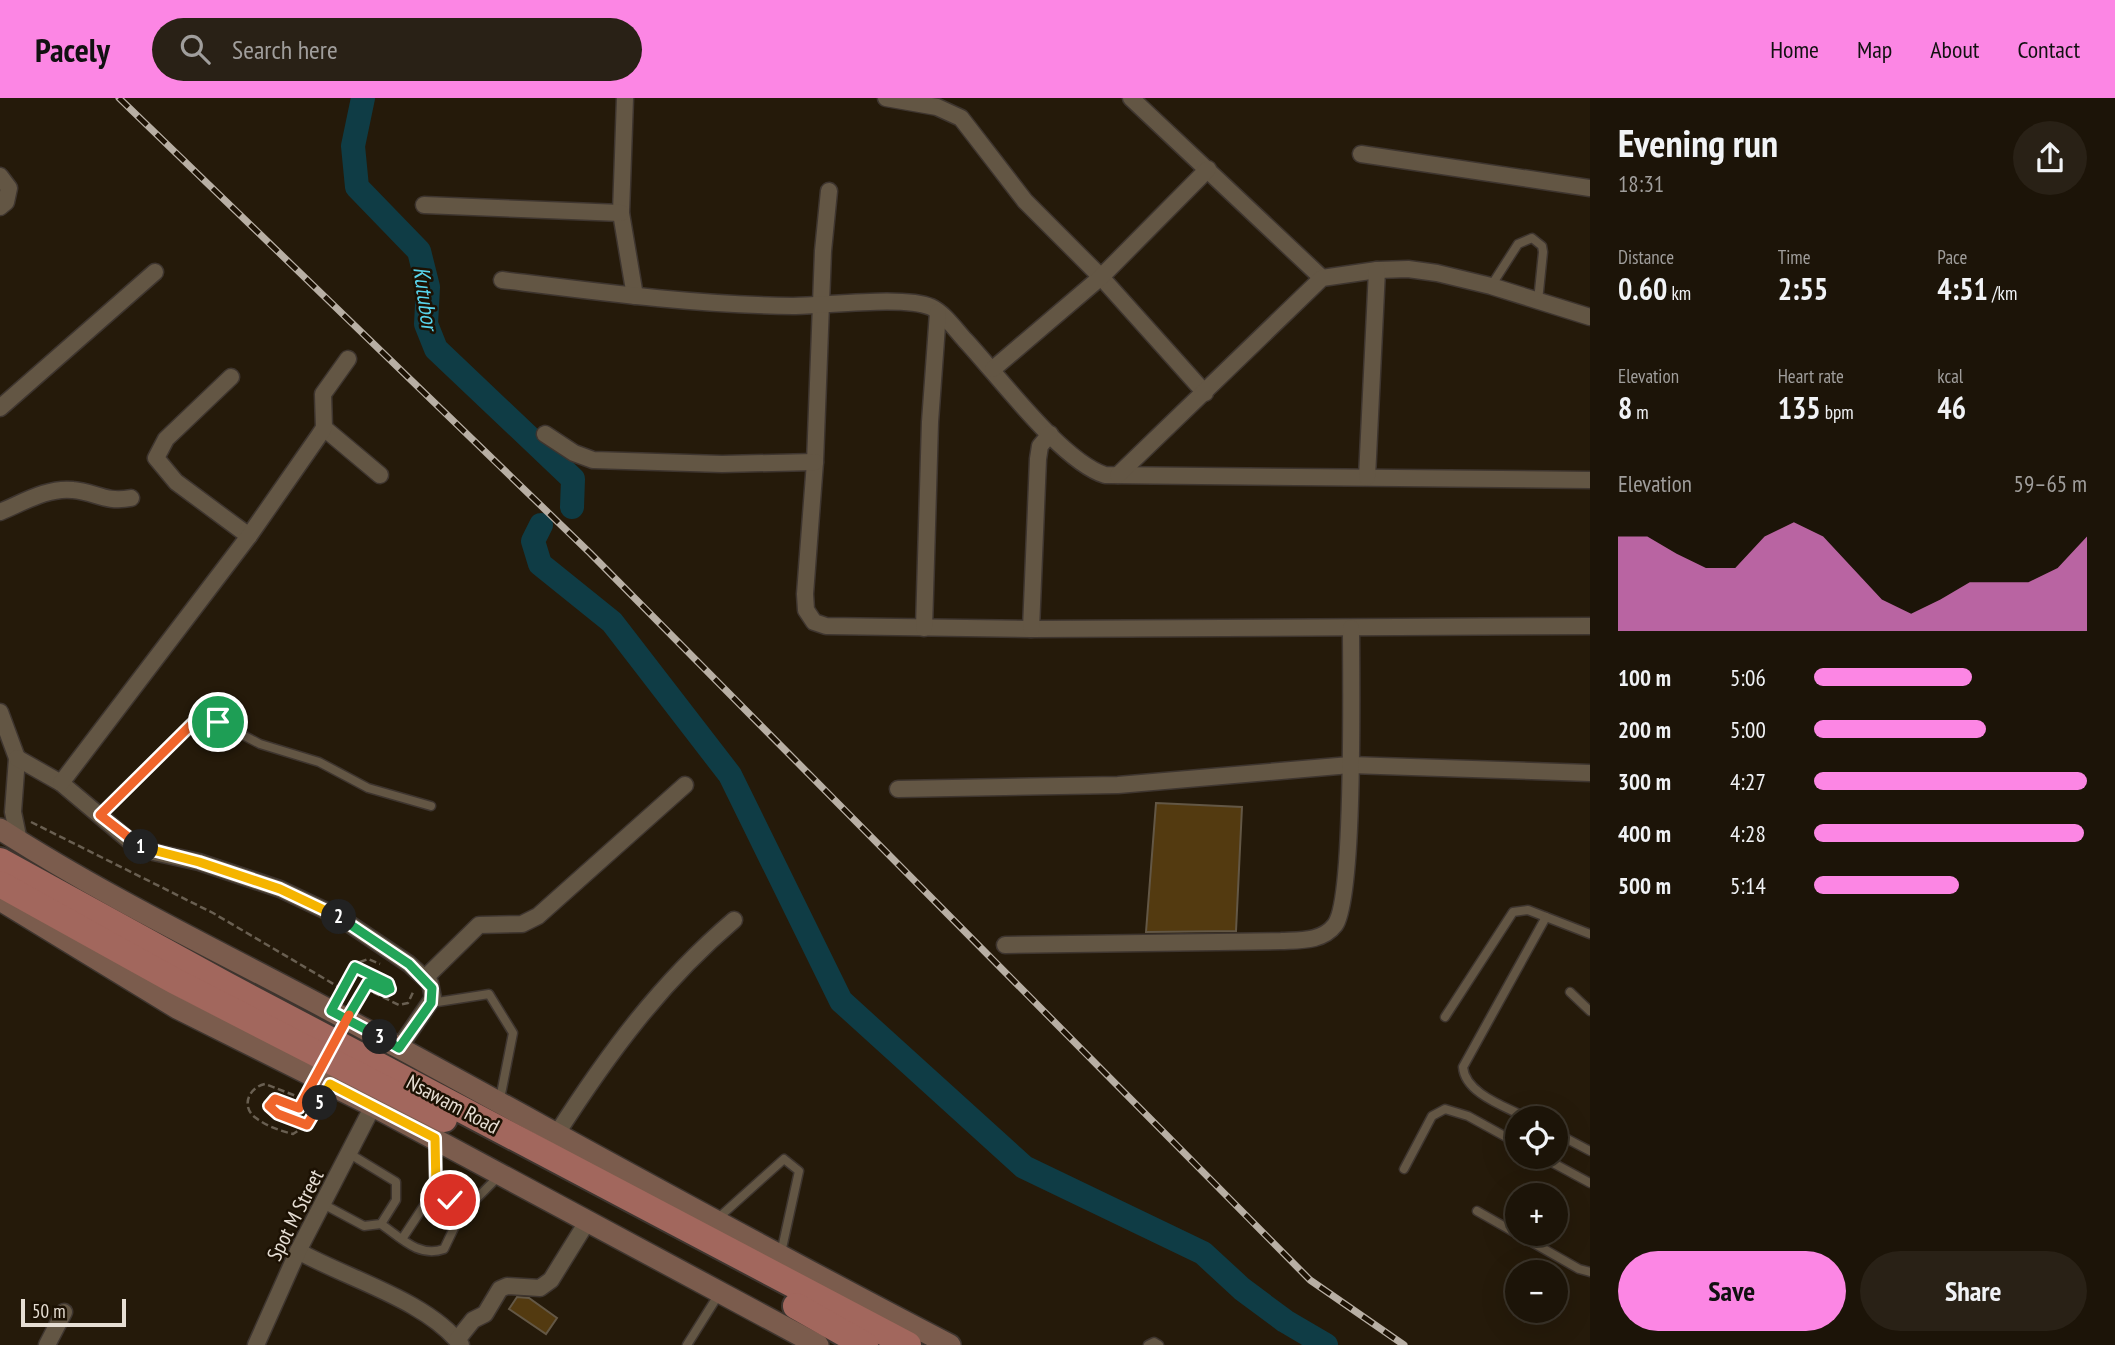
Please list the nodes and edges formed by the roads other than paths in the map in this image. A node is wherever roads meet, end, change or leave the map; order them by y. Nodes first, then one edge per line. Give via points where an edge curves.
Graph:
1 (625, 98) edge
2 (886, 98) edge
3 (1131, 98) edge
4 (1361, 154) dead end
5 (1208, 169) junction
6 (0, 176) edge
7 (1590, 188) edge
8 (829, 191) dead end
9 (424, 205) dead end
10 (0, 207) edge
11 (621, 213) junction
12 (1377, 270) junction
13 (155, 272) dead end
14 (1101, 277) junction
15 (1322, 278) junction
16 (502, 280) dead end
17 (1491, 286) junction
18 (635, 296) junction
19 (1538, 301) junction
20 (820, 305) junction
21 (938, 312) junction
22 (1590, 317) edge
23 (348, 359) dead end
24 (993, 369) junction
25 (231, 377) dead end
26 (1205, 393) junction
27 (0, 408) edge
28 (324, 428) junction
29 (545, 433) dead end
30 (1050, 434) junction
31 (815, 462) junction
32 (380, 475) dead end
33 (1118, 475) junction
34 (1367, 477) junction
35 (1590, 480) edge
36 (131, 498) dead end
37 (0, 512) edge
38 (249, 536) junction
39 (1590, 625) edge
40 (924, 628) junction
41 (1351, 628) junction
42 (1031, 629) junction
43 (0, 712) edge
44 (17, 758) junction
45 (1350, 765) junction
46 (1590, 773) edge
47 (61, 783) junction
48 (685, 785) dead end
49 (898, 789) dead end
50 (431, 806) dead end
51 (100, 815) junction
52 (6, 821) edge
53 (0, 861) edge
54 (0, 884) edge
55 (0, 900) edge
56 (1546, 917) junction
57 (734, 920) dead end
58 (1590, 934) edge
59 (1005, 946) dead end
60 (419, 981) junction
61 (1570, 992) dead end
62 (431, 1003) junction
63 (1590, 1011) edge
64 (1445, 1017) dead end
65 (399, 1048) junction
66 (499, 1103) junction
67 (373, 1106) junction
68 (1506, 1106) edge
69 (556, 1135) junction
70 (1505, 1136) edge
71 (435, 1138) junction
72 (1568, 1139) edge
73 (1590, 1151) edge
74 (350, 1154) junction
75 (1404, 1169) dead end
76 (1564, 1169) edge
77 (500, 1175) junction
78 (1590, 1183) edge
79 (436, 1189) junction
80 (323, 1203) junction
81 (465, 1205) junction
82 (1477, 1211) dead end
83 (715, 1221) junction
84 (587, 1223) junction
85 (381, 1224) junction
86 (402, 1239) junction
87 (298, 1251) junction
88 (781, 1256) junction
89 (1590, 1272) edge
90 (720, 1292) junction
91 (64, 1312) dead end
92 (459, 1343) edge
93 (47, 1345) edge
94 (256, 1345) edge
95 (687, 1345) edge
96 (818, 1345) edge
97 (865, 1345) edge
98 (908, 1345) edge
99 (950, 1345) edge
100 (1148, 1345) edge
101 (1159, 1345) edge

1 - 11 street
2 - 14 street via 937,107 961,118 1025,201
3 - 5 street
4 - 7 street
5 - 14 street
5 - 15 street
6 - 10 street via 9,188
8 - 20 street
9 - 11 street
11 - 18 street
12 - 15 street
12 - 17 street via 1408,269
12 - 34 street
13 - 27 street
14 - 24 street
14 - 26 street
15 - 26 street
16 - 18 street
17 - 19 street
17 - 19 lane via 1518,244 1532,238 1543,252
18 - 20 street
19 - 22 street
20 - 21 street via 915,303
20 - 31 street
21 - 24 street
21 - 40 street
23 - 28 street via 323,394
24 - 30 street
25 - 38 street via 166,439 156,458 176,482
26 - 33 street
28 - 32 street
28 - 38 street
29 - 31 street via 593,460
30 - 33 street via 1096,472
30 - 42 street via 1040,446 1038,459
31 - 40 street via 805,594 810,617 826,626
33 - 34 street
34 - 35 street
36 - 37 street via 113,502 74,489 54,490
38 - 47 street
39 - 41 street
40 - 42 street
41 - 42 street
41 - 45 street
43 - 44 street
44 - 47 street
44 - 52 street
45 - 46 street
45 - 49 street via 1118,785
45 - 59 street via 1342,908 1334,928 1326,934 1314,939 1268,941
47 - 51 street
48 - 60 street via 538,916 522,924 479,925
50 - 51 lane via 368,788 319,762 260,744 199,717
51 - 60 street via 149,851 280,889 339,917
52 - 65 main road via 19,841 127,906
53 - 98 highway, Nsawam Road
54 - 97 highway, Nsawam Road
55 - 67 main road via 177,1008
56 - 58 lane
56 - 64 lane via 1522,909 1513,912
56 - 68 lane via 1463,1067 1472,1087
57 - 69 street via 624,1033
60 - 62 street via 432,988
61 - 63 lane
62 - 65 street
62 - 66 lane via 489,994 499,1006 513,1033
65 - 66 main road
66 - 69 main road
67 - 71 main road
67 - 74 street, Spot M Street
69 - 83 main road
70 - 75 lane via 1468,1116 1446,1110 1432,1116
71 - 77 main road
71 - 79 lane
72 - 73 lane
74 - 80 street, Spot M Street
74 - 85 lane via 396,1182 396,1200
76 - 78 lane
77 - 81 lane
77 - 84 main road
79 - 81 lane
79 - 86 lane
80 - 85 lane via 365,1226
80 - 87 street, Spot M Street
81 - 86 lane via 444,1249 422,1252
82 - 89 lane
83 - 88 main road
83 - 88 lane via 784,1160 799,1171
84 - 90 main road
84 - 92 street via 551,1280 540,1288 500,1289
85 - 86 lane
87 - 92 street via 411,1307 437,1322
87 - 94 street, Spot M Street
88 - 99 main road
90 - 95 lane
90 - 96 main road
91 - 93 street
100 - 101 lane

